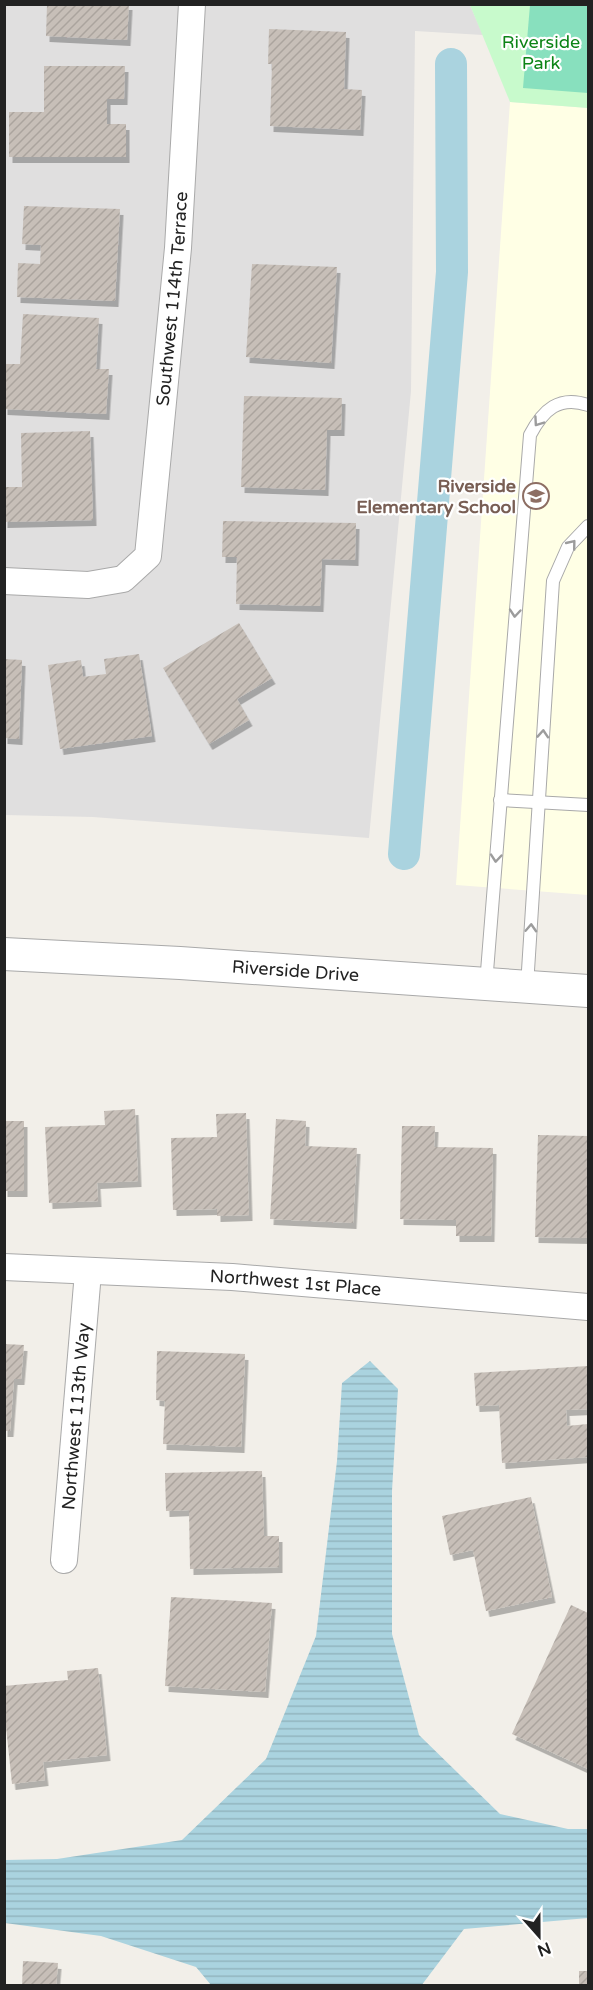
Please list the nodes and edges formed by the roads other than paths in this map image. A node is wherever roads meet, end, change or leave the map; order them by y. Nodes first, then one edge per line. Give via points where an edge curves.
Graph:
1 (192, 4) edge
2 (588, 405) edge
3 (588, 526) edge
4 (4, 581) edge
5 (500, 800) junction
6 (538, 802) junction
7 (588, 805) edge
8 (4, 954) edge
9 (486, 984) junction
10 (527, 987) junction
11 (588, 991) edge
12 (4, 1267) edge
13 (88, 1272) junction
14 (588, 1307) edge
15 (63, 1560) dead end

1 - 4 street, Southwest 114th Terrace via 178,248 148,556 123,579 88,585
2 -> 5 lane via 554,405 539,417 530,435
6 -> 3 lane via 553,581 568,547
5 - 6 lane
5 -> 9 lane
6 - 7 lane
10 -> 6 lane
8 - 9 street, Riverside Drive
9 - 10 street, Riverside Drive
10 - 11 street, Riverside Drive
12 - 13 street, Northwest 1st Place
13 - 14 street, Northwest 1st Place via 232,1277
13 - 15 street, Northwest 113th Way

